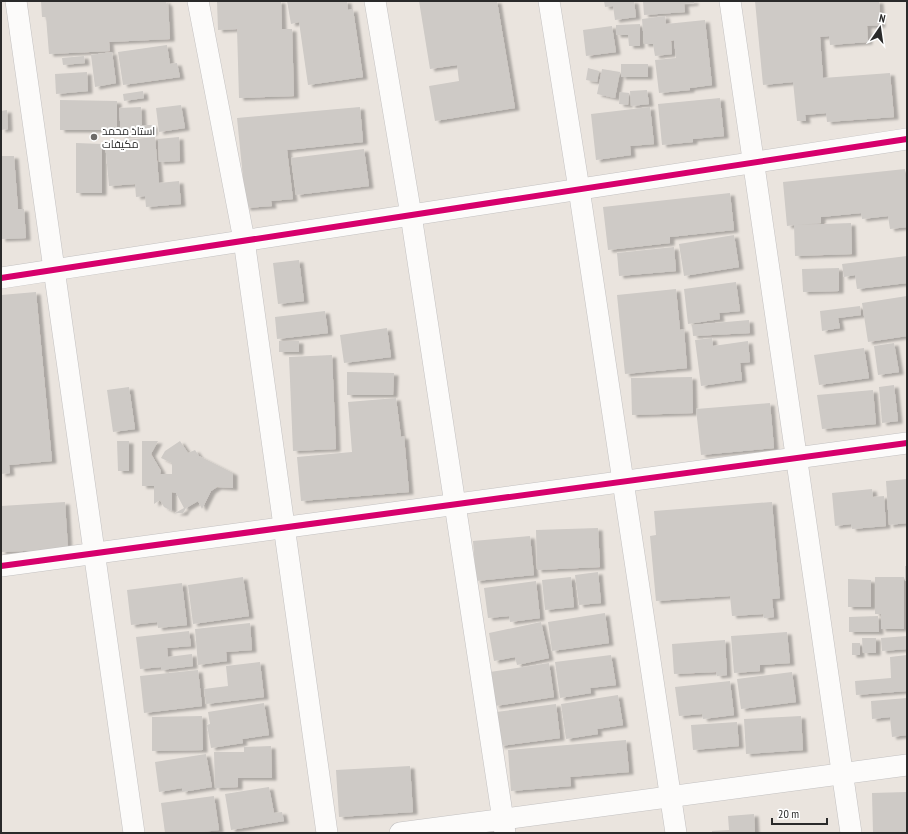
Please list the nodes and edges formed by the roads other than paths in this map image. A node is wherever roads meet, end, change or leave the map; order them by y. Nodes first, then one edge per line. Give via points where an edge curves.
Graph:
1 (16, 1) edge
2 (198, 1) edge
3 (375, 1) edge
4 (549, 1) edge
5 (730, 1) edge
6 (907, 139) edge
7 (755, 162) junction
8 (579, 189) junction
9 (411, 215) junction
10 (244, 240) junction
11 (55, 270) junction
12 (1, 278) edge
13 (907, 443) edge
14 (797, 458) junction
15 (624, 481) junction
16 (455, 504) junction
17 (284, 528) junction
18 (95, 553) junction
19 (1, 566) edge
20 (907, 765) edge
21 (843, 774) junction
22 (671, 797) junction
23 (504, 826) edge
24 (134, 833) edge
25 (326, 833) edge
26 (400, 833) edge
27 (676, 833) edge
28 (851, 833) edge

1 - 11 street
2 - 10 street
3 - 9 street
4 - 8 street
5 - 7 street
6 - 7 street
7 - 8 street
7 - 14 street
8 - 9 street
8 - 15 street
9 - 10 street
9 - 16 street
10 - 11 street
10 - 17 street
11 - 12 street
11 - 18 street
13 - 14 street
14 - 15 street
14 - 21 street
15 - 16 street
15 - 22 street
16 - 17 street
16 - 23 street
17 - 18 street
17 - 25 street
18 - 19 street
18 - 24 street
20 - 21 street
21 - 22 street
21 - 28 street
22 - 23 street
22 - 27 street
23 - 26 street

